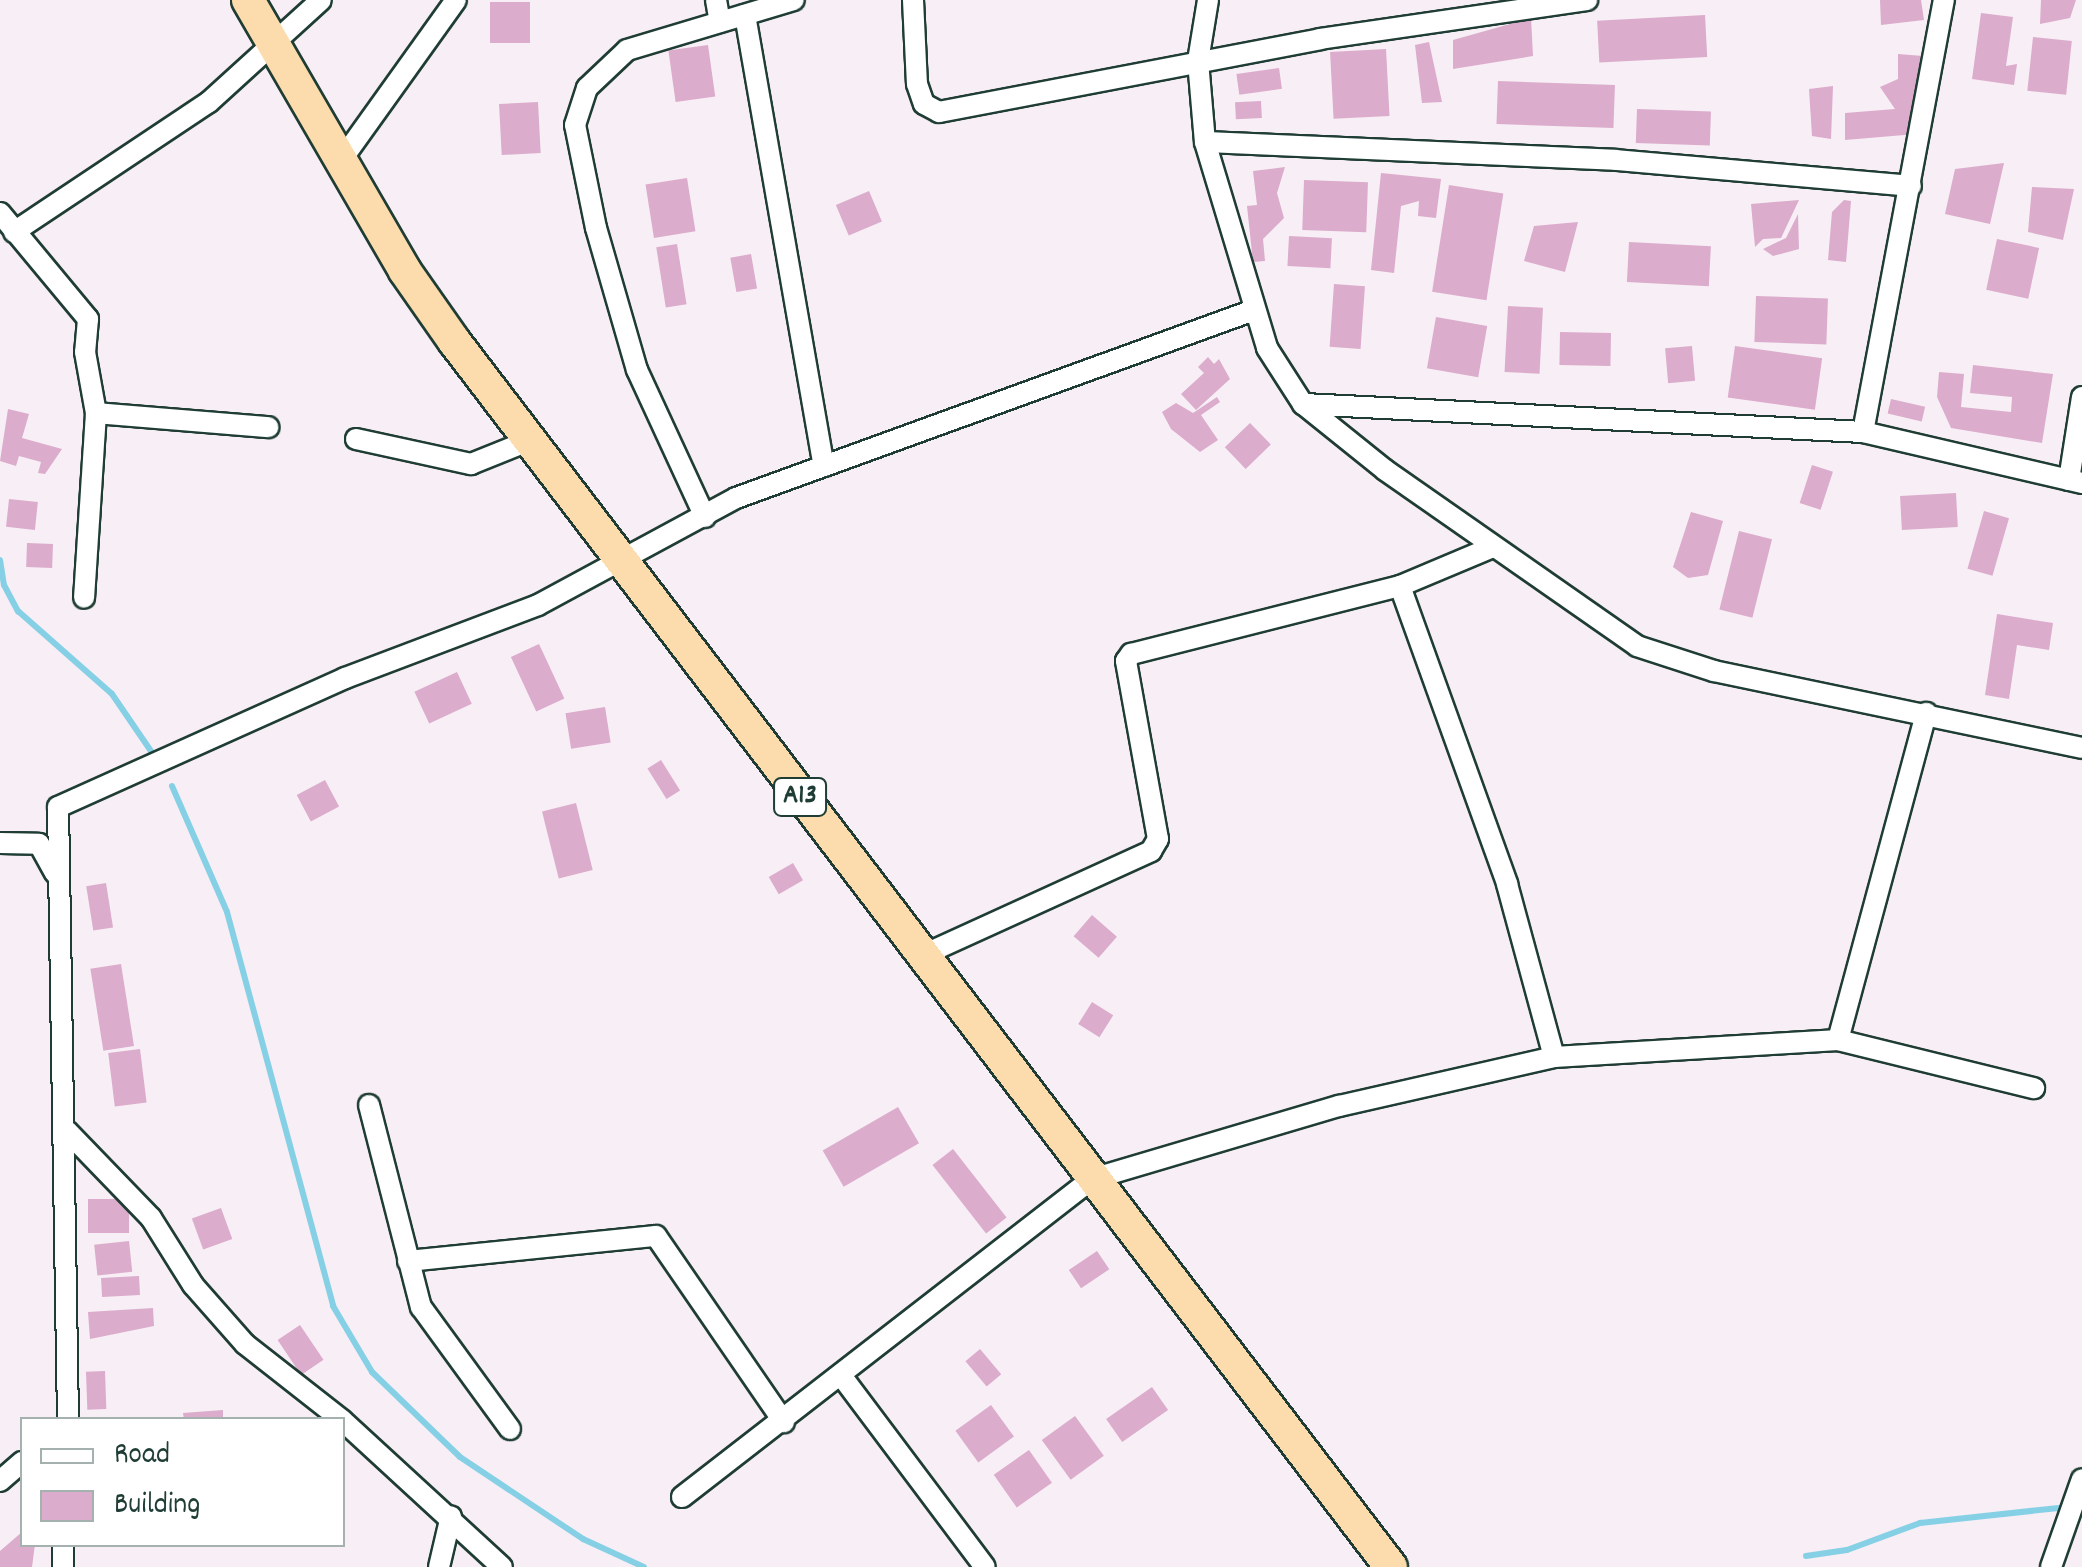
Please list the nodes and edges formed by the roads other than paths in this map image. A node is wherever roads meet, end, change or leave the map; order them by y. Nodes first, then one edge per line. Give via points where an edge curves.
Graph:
1 (248, 0) edge
2 (321, 0) edge
3 (456, 0) edge
4 (716, 0) edge
5 (794, 0) edge
6 (913, 0) edge
7 (1208, 0) edge
8 (1587, 0) edge
9 (1944, 0) edge
10 (745, 16) junction
11 (720, 22) junction
12 (273, 47) junction
13 (1198, 61) junction
14 (1206, 142) junction
15 (340, 162) junction
16 (1912, 186) junction
17 (0, 213) edge
18 (14, 232) junction
19 (1254, 310) junction
20 (2082, 397) edge
21 (1304, 404) junction
22 (96, 412) junction
23 (268, 427) dead end
24 (1863, 432) junction
25 (356, 439) dead end
26 (528, 441) junction
27 (824, 466) junction
28 (2075, 481) edge
29 (705, 517) junction
30 (1493, 548) junction
31 (618, 556) junction
32 (1400, 586) junction
33 (84, 598) dead end
34 (1926, 713) junction
35 (2082, 748) edge
36 (0, 844) edge
37 (61, 894) junction
38 (921, 956) junction
39 (1838, 1040) junction
40 (1554, 1057) junction
41 (2034, 1088) dead end
42 (369, 1105) dead end
43 (67, 1131) junction
44 (1092, 1179) junction
45 (408, 1262) junction
46 (843, 1378) junction
47 (68, 1417) edge
48 (338, 1417) edge
49 (784, 1422) junction
50 (345, 1423) edge
51 (510, 1430) dead end
52 (20, 1464) edge
53 (2082, 1479) edge
54 (0, 1480) edge
55 (682, 1496) dead end
56 (451, 1516) junction
57 (439, 1567) edge
58 (502, 1567) edge
59 (985, 1567) edge
60 (1392, 1567) edge
61 (2052, 1567) edge

1 - 12 highway, A13
2 - 12 street
3 - 15 street
4 - 11 street
5 - 10 street
6 - 13 street via 917,84 924,104 939,112
7 - 13 street
8 - 13 street
9 - 16 street
10 - 11 street
10 - 27 street
11 - 29 street via 626,50 587,88 575,126 637,370
12 - 15 highway, A13
12 - 18 street via 209,102
13 - 14 street
14 - 16 street via 1616,160
14 - 19 street
15 - 26 highway, A13 via 405,271
16 - 24 street
17 - 18 street
18 - 22 street via 88,319 85,352
19 - 21 street via 1267,348
19 - 27 street
20 - 28 street
21 - 24 street
21 - 30 street
22 - 23 street
22 - 33 street
24 - 28 street
25 - 26 street via 471,464
26 - 31 highway, A13
27 - 29 street via 736,498
29 - 31 street
30 - 32 street
30 - 34 street via 1637,646 1714,670
31 - 37 street via 538,606 345,678 58,807
31 - 38 highway, A13
32 - 38 street via 1131,654 1126,661 1158,840 1151,852
32 - 40 street via 1507,884
34 - 35 street
34 - 39 street
36 - 37 street via 39,844 52,858
37 - 43 street
38 - 44 highway, A13
39 - 40 street
39 - 41 street
40 - 44 street via 1339,1106
42 - 45 street
43 - 47 street
43 - 48 street via 151,1218 194,1285 246,1344
44 - 46 street
44 - 60 highway, A13
45 - 49 street via 656,1236
45 - 51 street via 421,1307
46 - 49 street
46 - 59 street
49 - 55 street
50 - 56 street
52 - 54 street
53 - 61 street
56 - 57 street
56 - 58 street

